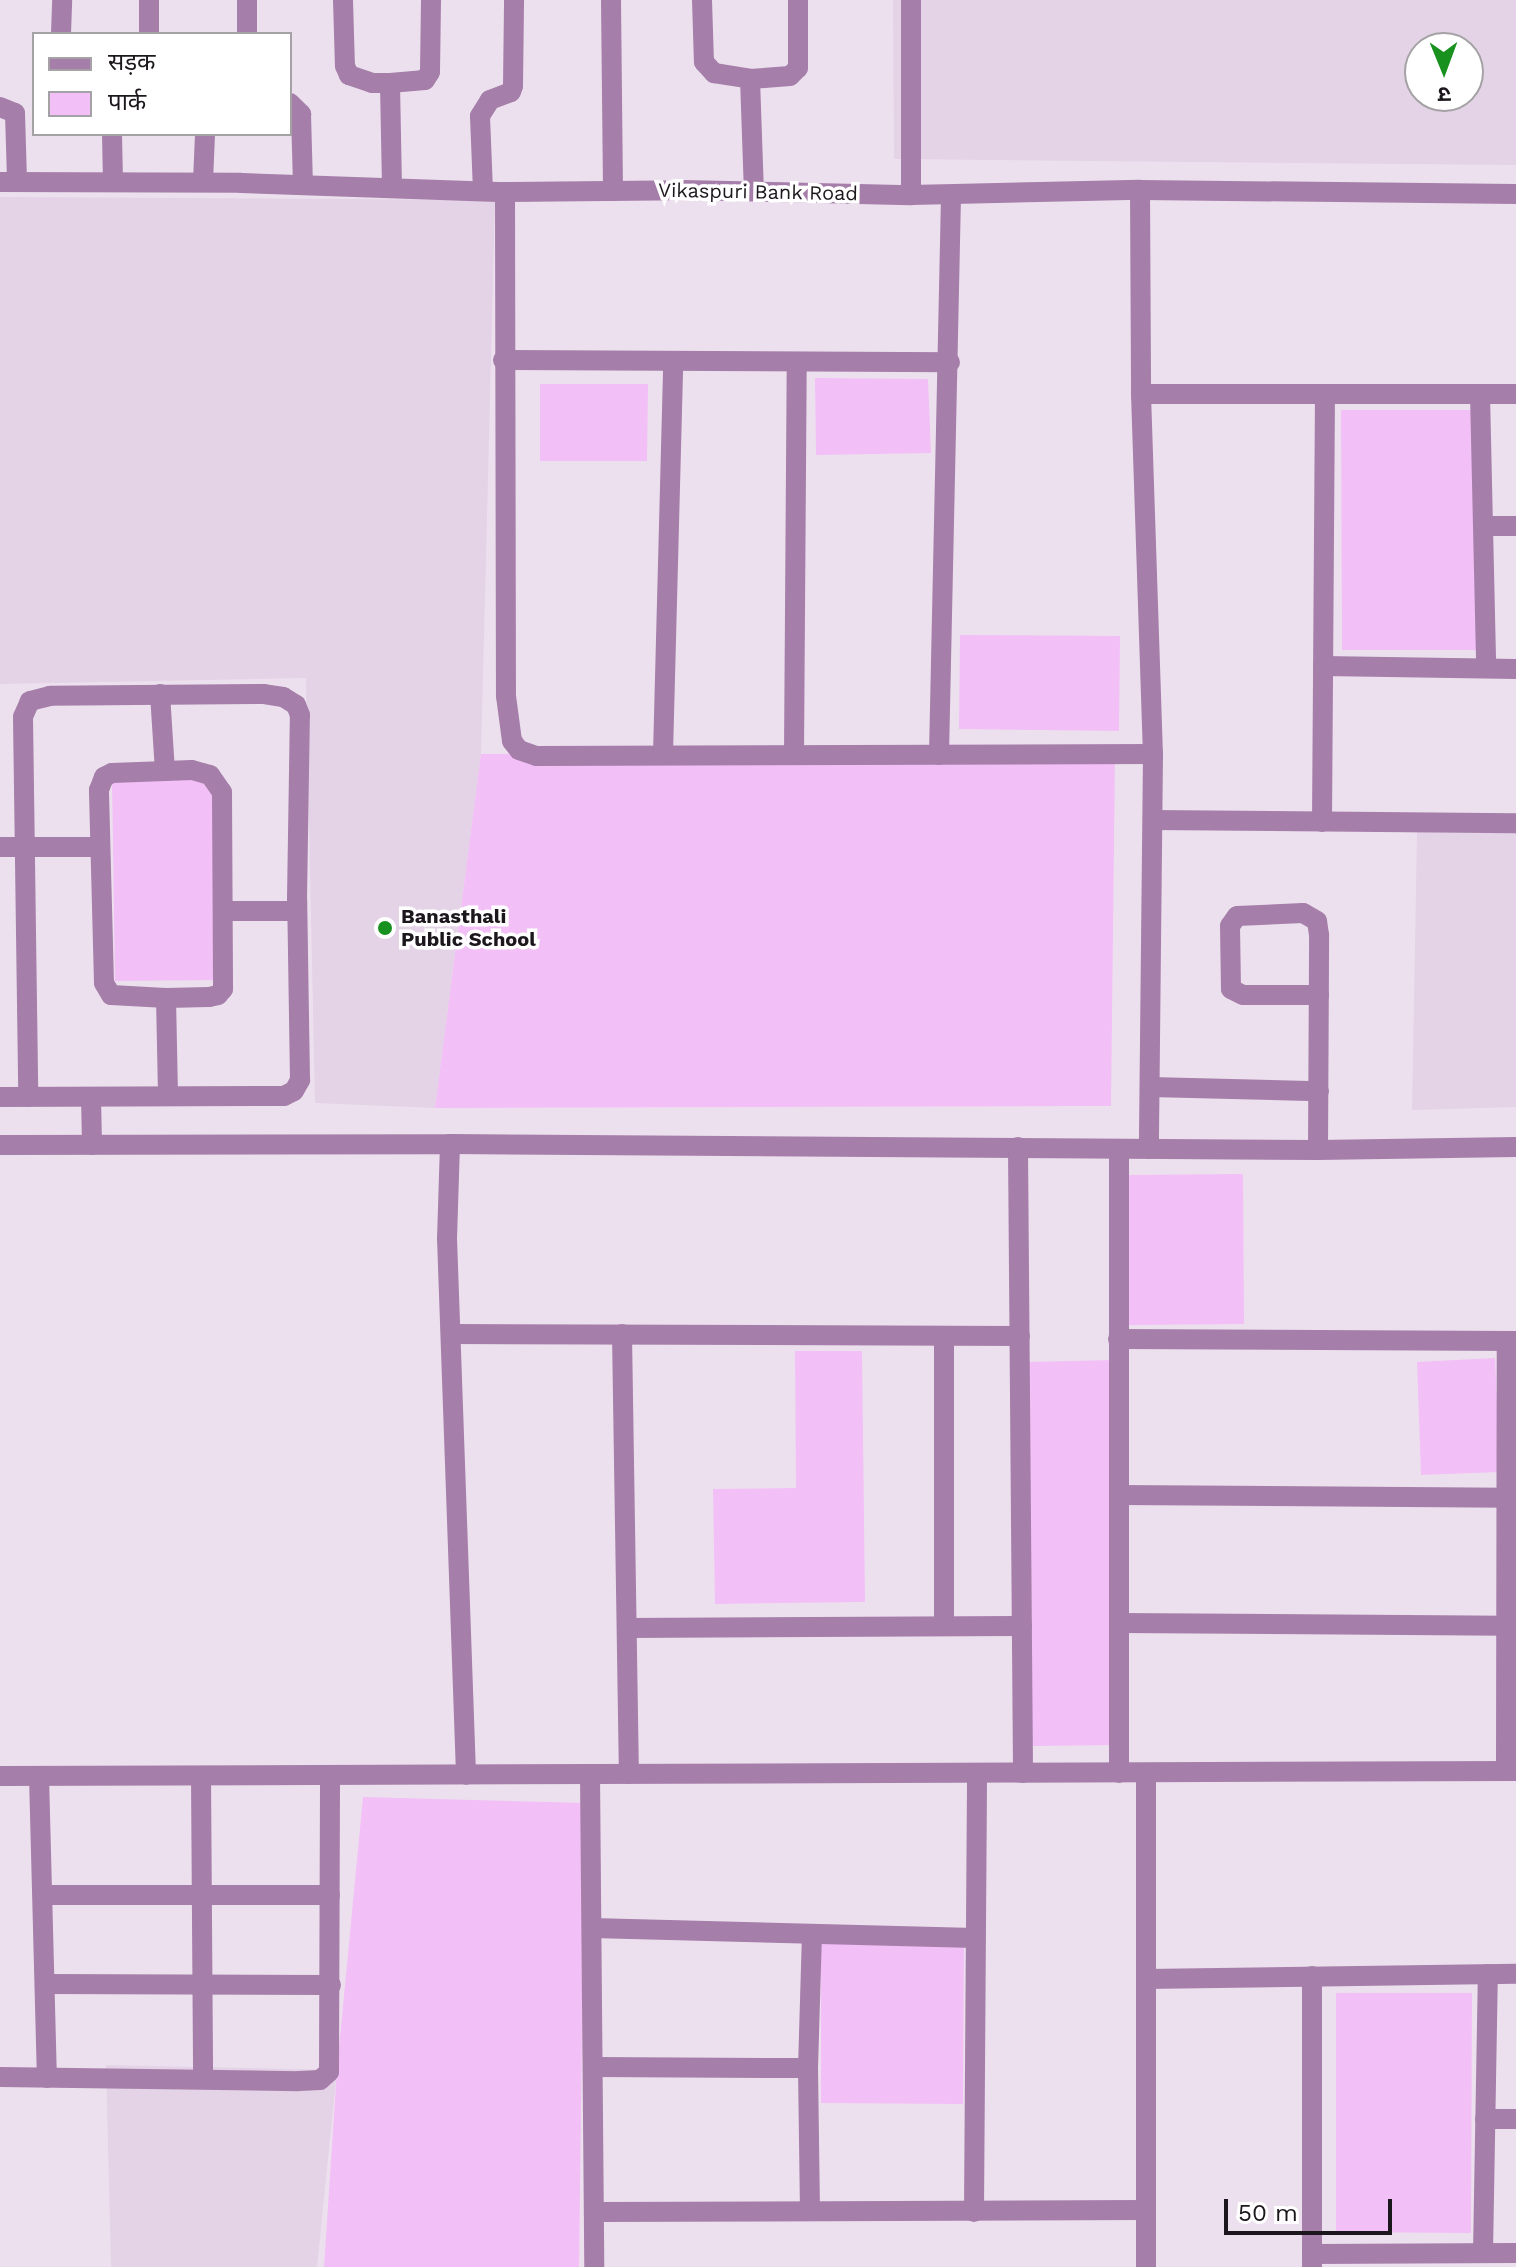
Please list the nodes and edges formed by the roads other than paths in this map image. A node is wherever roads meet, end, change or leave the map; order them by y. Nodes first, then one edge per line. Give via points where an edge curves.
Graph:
1 (62, 0) edge
2 (149, 0) edge
3 (247, 0) edge
4 (343, 0) edge
5 (431, 0) edge
6 (514, 0) edge
7 (611, 0) edge
8 (702, 0) edge
9 (798, 0) edge
10 (911, 0) edge
11 (61, 32) edge
12 (149, 32) edge
13 (247, 32) edge
14 (750, 79) junction
15 (390, 83) junction
16 (292, 105) edge
17 (0, 107) edge
18 (112, 136) edge
19 (205, 136) edge
20 (8, 182) edge
21 (113, 182) junction
22 (203, 182) junction
23 (303, 185) junction
24 (392, 188) junction
25 (1140, 190) junction
26 (483, 191) junction
27 (613, 191) junction
28 (754, 191) junction
29 (505, 192) junction
30 (1516, 194) edge
31 (911, 195) junction
32 (951, 195) junction
33 (503, 360) junction
34 (673, 362) junction
35 (797, 362) junction
36 (950, 362) junction
37 (1141, 394) junction
38 (1325, 394) junction
39 (1480, 394) junction
40 (1516, 394) edge
41 (1483, 526) junction
42 (1516, 526) edge
43 (1323, 666) junction
44 (1486, 668) junction
45 (1516, 669) edge
46 (160, 694) junction
47 (663, 754) junction
48 (794, 754) junction
49 (1153, 754) junction
50 (939, 755) junction
51 (165, 771) junction
52 (1153, 820) junction
53 (1322, 822) junction
54 (1516, 823) edge
55 (0, 847) edge
56 (24, 847) junction
57 (100, 847) junction
58 (224, 911) junction
59 (297, 911) junction
60 (1319, 995) junction
61 (166, 998) junction
62 (1150, 1087) junction
63 (1319, 1091) junction
64 (168, 1096) junction
65 (0, 1097) edge
66 (28, 1097) junction
67 (91, 1097) junction
68 (450, 1144) junction
69 (0, 1145) edge
70 (92, 1145) junction
71 (1018, 1147) junction
72 (1516, 1147) edge
73 (1119, 1149) junction
74 (1149, 1149) junction
75 (1318, 1150) junction
76 (451, 1334) junction
77 (622, 1334) junction
78 (944, 1336) junction
79 (1020, 1336) junction
80 (1118, 1339) junction
81 (1512, 1341) edge
82 (1119, 1495) junction
83 (1507, 1498) junction
84 (1119, 1623) junction
85 (944, 1626) junction
86 (1022, 1626) junction
87 (1506, 1626) junction
88 (627, 1628) junction
89 (1511, 1771) edge
90 (977, 1773) junction
91 (1023, 1773) junction
92 (1119, 1773) junction
93 (1146, 1773) junction
94 (590, 1774) junction
95 (629, 1774) junction
96 (330, 1775) junction
97 (466, 1775) junction
98 (0, 1776) edge
99 (39, 1776) junction
100 (201, 1776) junction
101 (202, 1893) junction
102 (43, 1895) junction
103 (330, 1895) junction
104 (592, 1928) junction
105 (812, 1934) junction
106 (975, 1938) junction
107 (1488, 1974) junction
108 (1516, 1974) edge
109 (1312, 1976) junction
110 (1146, 1979) junction
111 (202, 1983) junction
112 (45, 1984) junction
113 (331, 1985) junction
114 (594, 2067) junction
115 (808, 2068) junction
116 (0, 2077) edge
117 (47, 2078) junction
118 (203, 2078) junction
119 (1485, 2119) junction
120 (1516, 2119) edge
121 (1146, 2210) junction
122 (810, 2211) junction
123 (596, 2212) junction
124 (974, 2212) junction
125 (1483, 2253) junction
126 (1516, 2253) edge
127 (1312, 2261) edge
128 (594, 2267) edge
129 (1146, 2267) edge

1 - 11 street
2 - 12 street
3 - 13 street
4 - 15 street via 349,75
5 - 15 street via 430,72 425,80
6 - 26 street via 513,86 511,92 490,100 480,116
7 - 27 street
8 - 14 street via 704,62 714,73
9 - 14 street via 798,68 790,76
10 - 31 street
14 - 28 street
15 - 24 street
16 - 23 street via 301,114
17 - 20 street via 15,113
18 - 21 street
19 - 22 street
20 - 21 street, Vikaspuri Bank Road
21 - 22 street, Vikaspuri Bank Road
22 - 23 street, Vikaspuri Bank Road
23 - 24 street, Vikaspuri Bank Road
24 - 26 street, Vikaspuri Bank Road
25 - 30 street, Vikaspuri Bank Road
25 - 32 street, Vikaspuri Bank Road
25 - 37 street
26 - 29 street, Vikaspuri Bank Road
27 - 28 street, Vikaspuri Bank Road
27 - 29 street, Vikaspuri Bank Road
28 - 31 street, Vikaspuri Bank Road
29 - 33 street
31 - 32 street, Vikaspuri Bank Road
32 - 36 street
33 - 34 street
33 - 47 street via 506,682 512,741 536,756
34 - 35 street
34 - 47 street
35 - 36 street
35 - 48 street
36 - 50 street
37 - 38 street
37 - 49 street
38 - 39 street
38 - 43 street
39 - 40 street
39 - 41 street
41 - 42 street
41 - 44 street
43 - 44 street
43 - 53 street
44 - 45 street
46 - 51 street
46 - 56 street via 30,701 23,717
46 - 59 street via 264,694 296,705
47 - 48 street
48 - 50 street
49 - 50 street
49 - 52 street
51 - 57 street via 104,777 99,790
51 - 58 street via 210,775 222,792
52 - 53 street
52 - 62 street
53 - 54 street
55 - 56 street
56 - 57 street
56 - 66 street
57 - 61 street via 106,989 111,995
58 - 59 street
58 - 61 street via 223,989 209,997
59 - 64 street via 300,1080 294,1091 284,1096
60 - 60 street via 1243,995 1231,989 1230,926 1237,916 1303,913 1317,921
60 - 63 street
61 - 64 street
62 - 63 street
62 - 74 street
63 - 75 street
64 - 67 street
65 - 66 street
66 - 67 street
67 - 70 street
68 - 70 street
68 - 71 street
68 - 76 street
69 - 70 street
71 - 73 street
71 - 79 street
72 - 75 street
73 - 74 street
73 - 80 street
74 - 75 street
76 - 77 street
76 - 97 street
77 - 78 street
77 - 88 street
78 - 79 street
78 - 85 street
79 - 86 street
80 - 81 street
80 - 82 street
81 - 83 street
82 - 83 street
82 - 84 street
83 - 87 street
84 - 87 street
84 - 92 street
85 - 86 street
85 - 88 street
86 - 91 street
87 - 89 street
88 - 95 street
89 - 93 street
90 - 91 street
90 - 95 street
90 - 106 street
91 - 92 street
92 - 93 street
93 - 110 street
94 - 95 street
94 - 97 street
94 - 104 street
96 - 97 street
96 - 100 street
96 - 103 street
98 - 99 street
99 - 100 street
99 - 102 street
100 - 101 street
101 - 102 street
101 - 103 street
101 - 111 street
102 - 112 street
103 - 113 street
104 - 105 street
104 - 114 street
105 - 106 street
105 - 115 street
106 - 124 street
107 - 108 street
107 - 109 street
107 - 119 street
109 - 110 street
109 - 127 street
110 - 121 street
111 - 112 street
111 - 113 street
111 - 118 street
112 - 117 street
113 - 118 street via 332,2054 329,2072 320,2080
114 - 115 street
114 - 123 street
115 - 122 street
116 - 117 street
117 - 118 street
119 - 120 street
119 - 125 street
121 - 124 street
121 - 129 street
122 - 123 street
122 - 124 street
123 - 128 street
125 - 126 street
125 - 127 street

